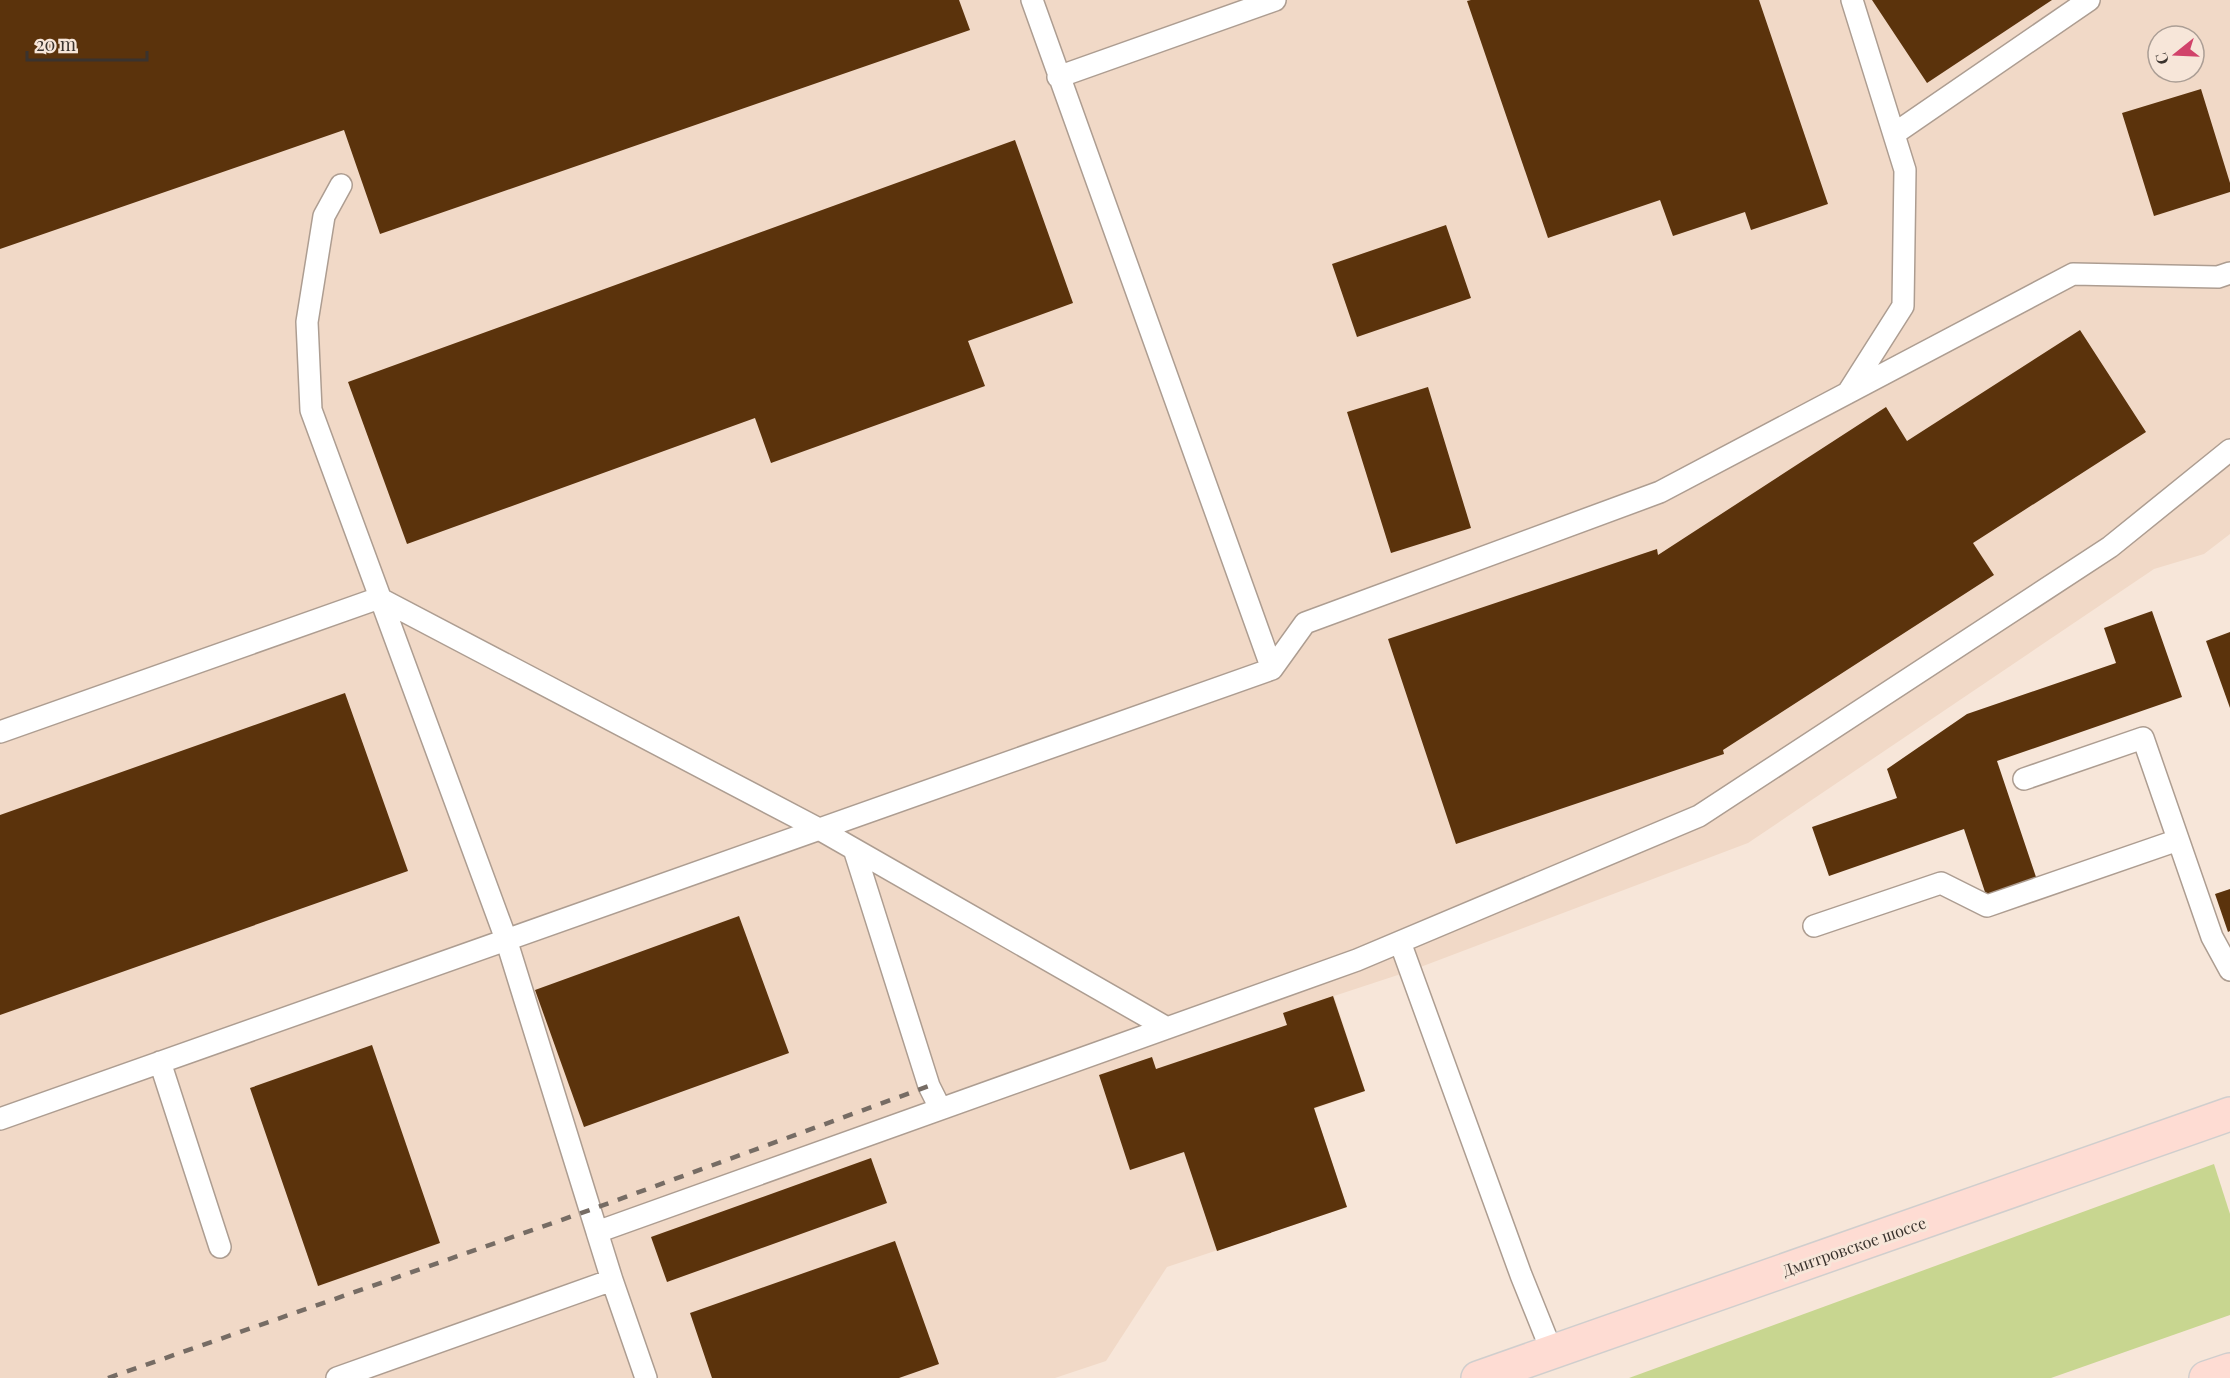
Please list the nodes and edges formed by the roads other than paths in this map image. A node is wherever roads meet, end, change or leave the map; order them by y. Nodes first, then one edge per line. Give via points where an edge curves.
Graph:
1 (1032, 0) edge
2 (1852, 0) edge
3 (2089, 0) edge
4 (1262, 2) edge
5 (1058, 76) junction
6 (1894, 134) junction
7 (341, 185) dead end
8 (2230, 273) edge
9 (1848, 391) junction
10 (2230, 450) edge
11 (379, 598) junction
12 (1272, 669) junction
13 (0, 732) edge
14 (2024, 779) dead end
15 (819, 829) junction
16 (2178, 840) junction
17 (854, 849) junction
18 (1814, 926) dead end
19 (506, 939) junction
20 (1400, 942) junction
21 (2229, 963) edge
22 (1167, 1028) junction
23 (160, 1062) junction
24 (939, 1108) junction
25 (2230, 1114) edge
26 (0, 1119) edge
27 (597, 1232) junction
28 (220, 1247) dead end
29 (612, 1280) junction
30 (1552, 1352) junction
31 (2230, 1370) edge
32 (337, 1378) edge
33 (646, 1378) edge
34 (1478, 1378) edge
35 (2206, 1378) edge

1 - 5 lane
2 - 6 lane
3 - 6 lane
4 - 5 lane
5 - 12 lane
6 - 9 lane via 1905,170 1903,306
7 - 11 lane via 324,216 306,322 311,410
8 - 9 lane via 2218,277 2073,274
9 - 12 lane via 1660,492 1305,622
10 - 20 lane via 2110,547 1699,816
11 - 13 lane
11 - 15 lane
11 - 19 lane
12 - 15 lane
14 - 16 lane via 2143,738
15 - 17 lane
15 - 19 lane
16 - 18 lane via 1987,906 1941,883
16 - 21 lane via 2212,937
17 - 22 lane
17 - 24 lane
19 - 23 lane
19 - 27 lane
20 - 22 lane
20 - 30 lane
22 - 24 lane
23 - 26 lane
23 - 28 lane
24 - 27 lane
25 - 30 main road, Дмитровское шоссе
27 - 29 lane
29 - 32 lane
29 - 33 lane
30 - 34 main road, Дмитровское шоссе
31 - 35 main road

